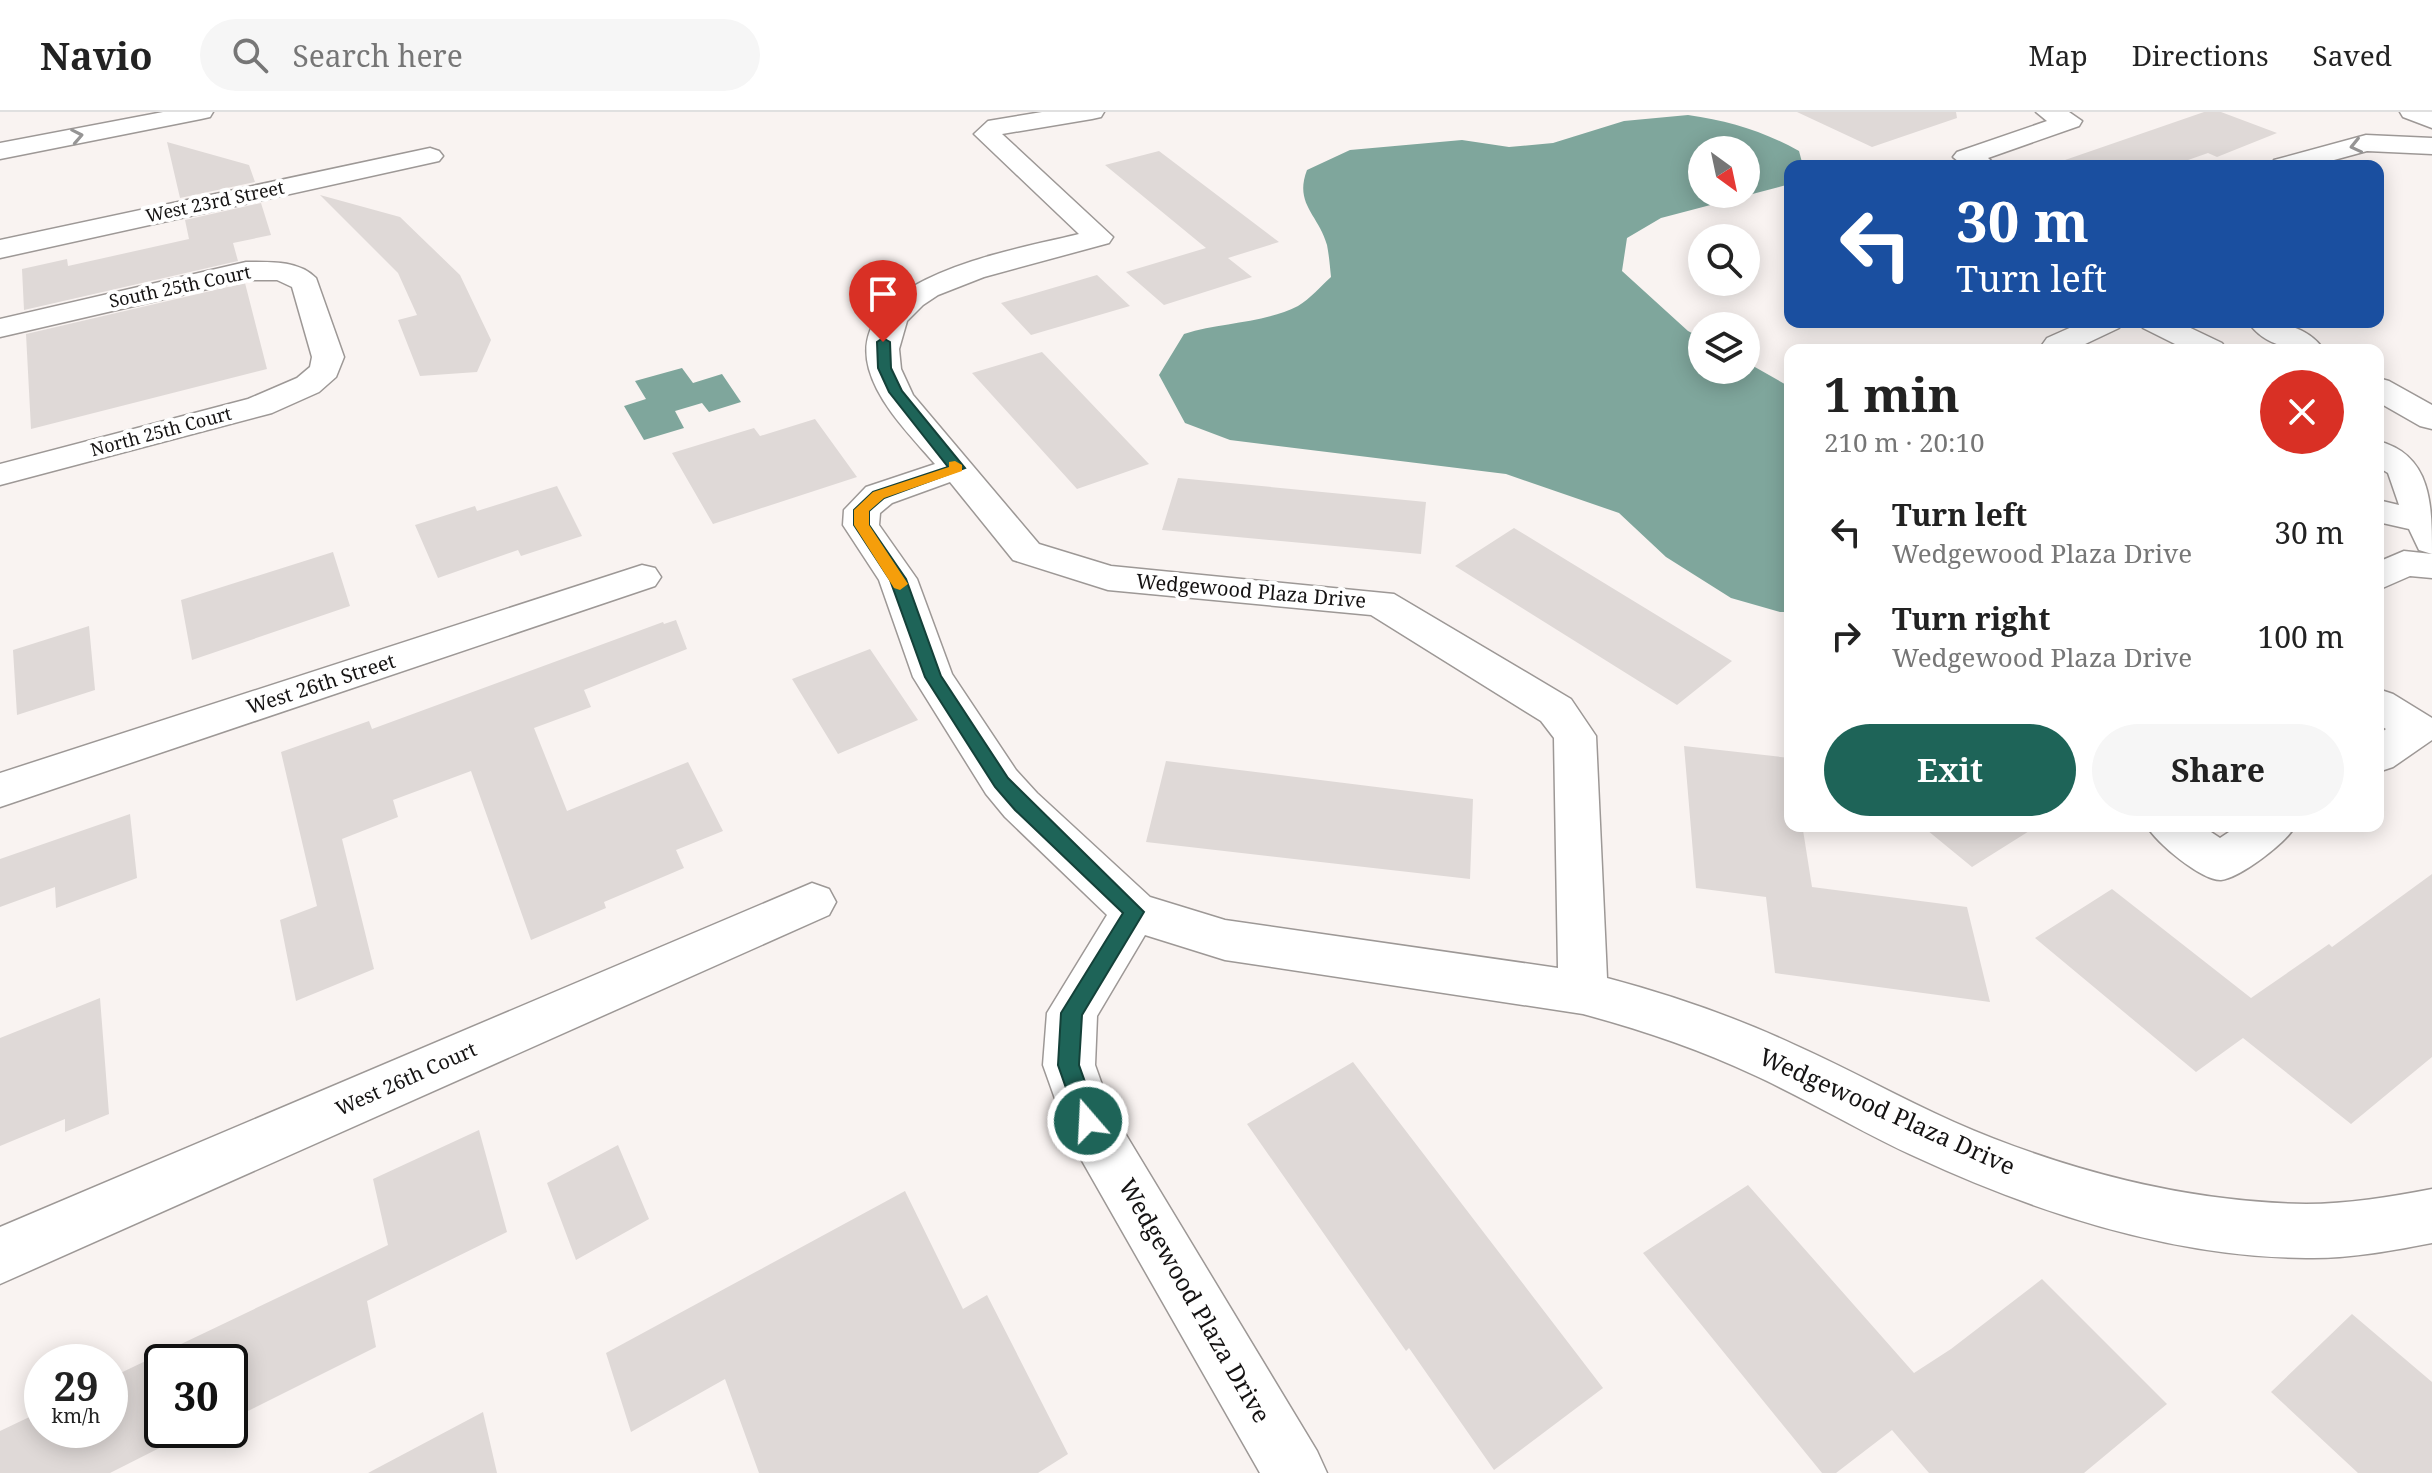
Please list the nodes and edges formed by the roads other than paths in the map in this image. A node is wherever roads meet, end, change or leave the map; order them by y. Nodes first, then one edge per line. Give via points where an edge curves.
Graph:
1 (78, 112) edge
2 (201, 112) edge
3 (1092, 112) edge
4 (2048, 112) edge
5 (2412, 112) edge
6 (2366, 118) dead end
7 (2432, 121) edge
8 (0, 127) edge
9 (2432, 146) edge
10 (0, 151) edge
11 (430, 156) dead end
12 (1972, 160) edge
13 (2305, 160) edge
14 (2393, 167) dead end
15 (0, 249) edge
16 (0, 328) edge
17 (2095, 328) edge
18 (2166, 328) edge
19 (2273, 328) edge
20 (2060, 344) edge
21 (2199, 344) edge
22 (2298, 344) edge
23 (318, 378) joint
24 (2384, 391) edge
25 (2432, 419) edge
26 (2384, 455) edge
27 (957, 468) junction
28 (0, 475) edge
29 (2384, 514) edge
30 (2428, 532) edge
31 (2432, 566) edge
32 (2384, 575) edge
33 (642, 577) dead end
34 (2384, 708) edge
35 (2384, 752) edge
36 (0, 790) edge
37 (2177, 832) edge
38 (2264, 832) edge
39 (812, 902) dead end
40 (1134, 912) junction
41 (1583, 993) junction
42 (2432, 1216) edge
43 (0, 1256) edge
44 (1295, 1473) edge

1 - 8 street
10 -> 2 street
3 - 27 street, Wedgewood Plaza Drive via 997,126 987,134 1099,237 955,278 914,297 893,316 883,342 884,368 896,392
4 - 12 street via 2070,121 1966,157
5 - 7 street
6 - 9 street
9 -> 13 street via 2366,143
9 - 14 street
11 - 15 street, West 23rd Street
16 - 23 street, South 25th Court via 230,274 280,271 306,284 328,357
17 - 20 street
18 - 21 street
19 - 22 street
23 - 28 street, North 25th Court via 260,406
24 - 25 street
26 - 30 street via 2403,468
27 - 40 street, Wedgewood Plaza Drive via 879,495 862,510 861,525 898,579 933,677 1001,782
27 - 41 street, Wedgewood Plaza Drive via 1026,552 1108,578 1380,603 1556,710 1575,736
29 - 30 street
31 - 32 street via 2404,563
33 - 36 street, West 26th Street
34 - 35 street via 2418,729
37 - 38 street via 2219,862
39 - 43 street, West 26th Court
40 - 41 street, Wedgewood Plaza Drive via 1225,940
40 - 44 street, Wedgewood Plaza Drive via 1072,1013 1069,1065 1088,1121
41 - 42 street, Wedgewood Plaza Drive via 1656,1013 1741,1046 1936,1140 2081,1195 2215,1223 2306,1231

